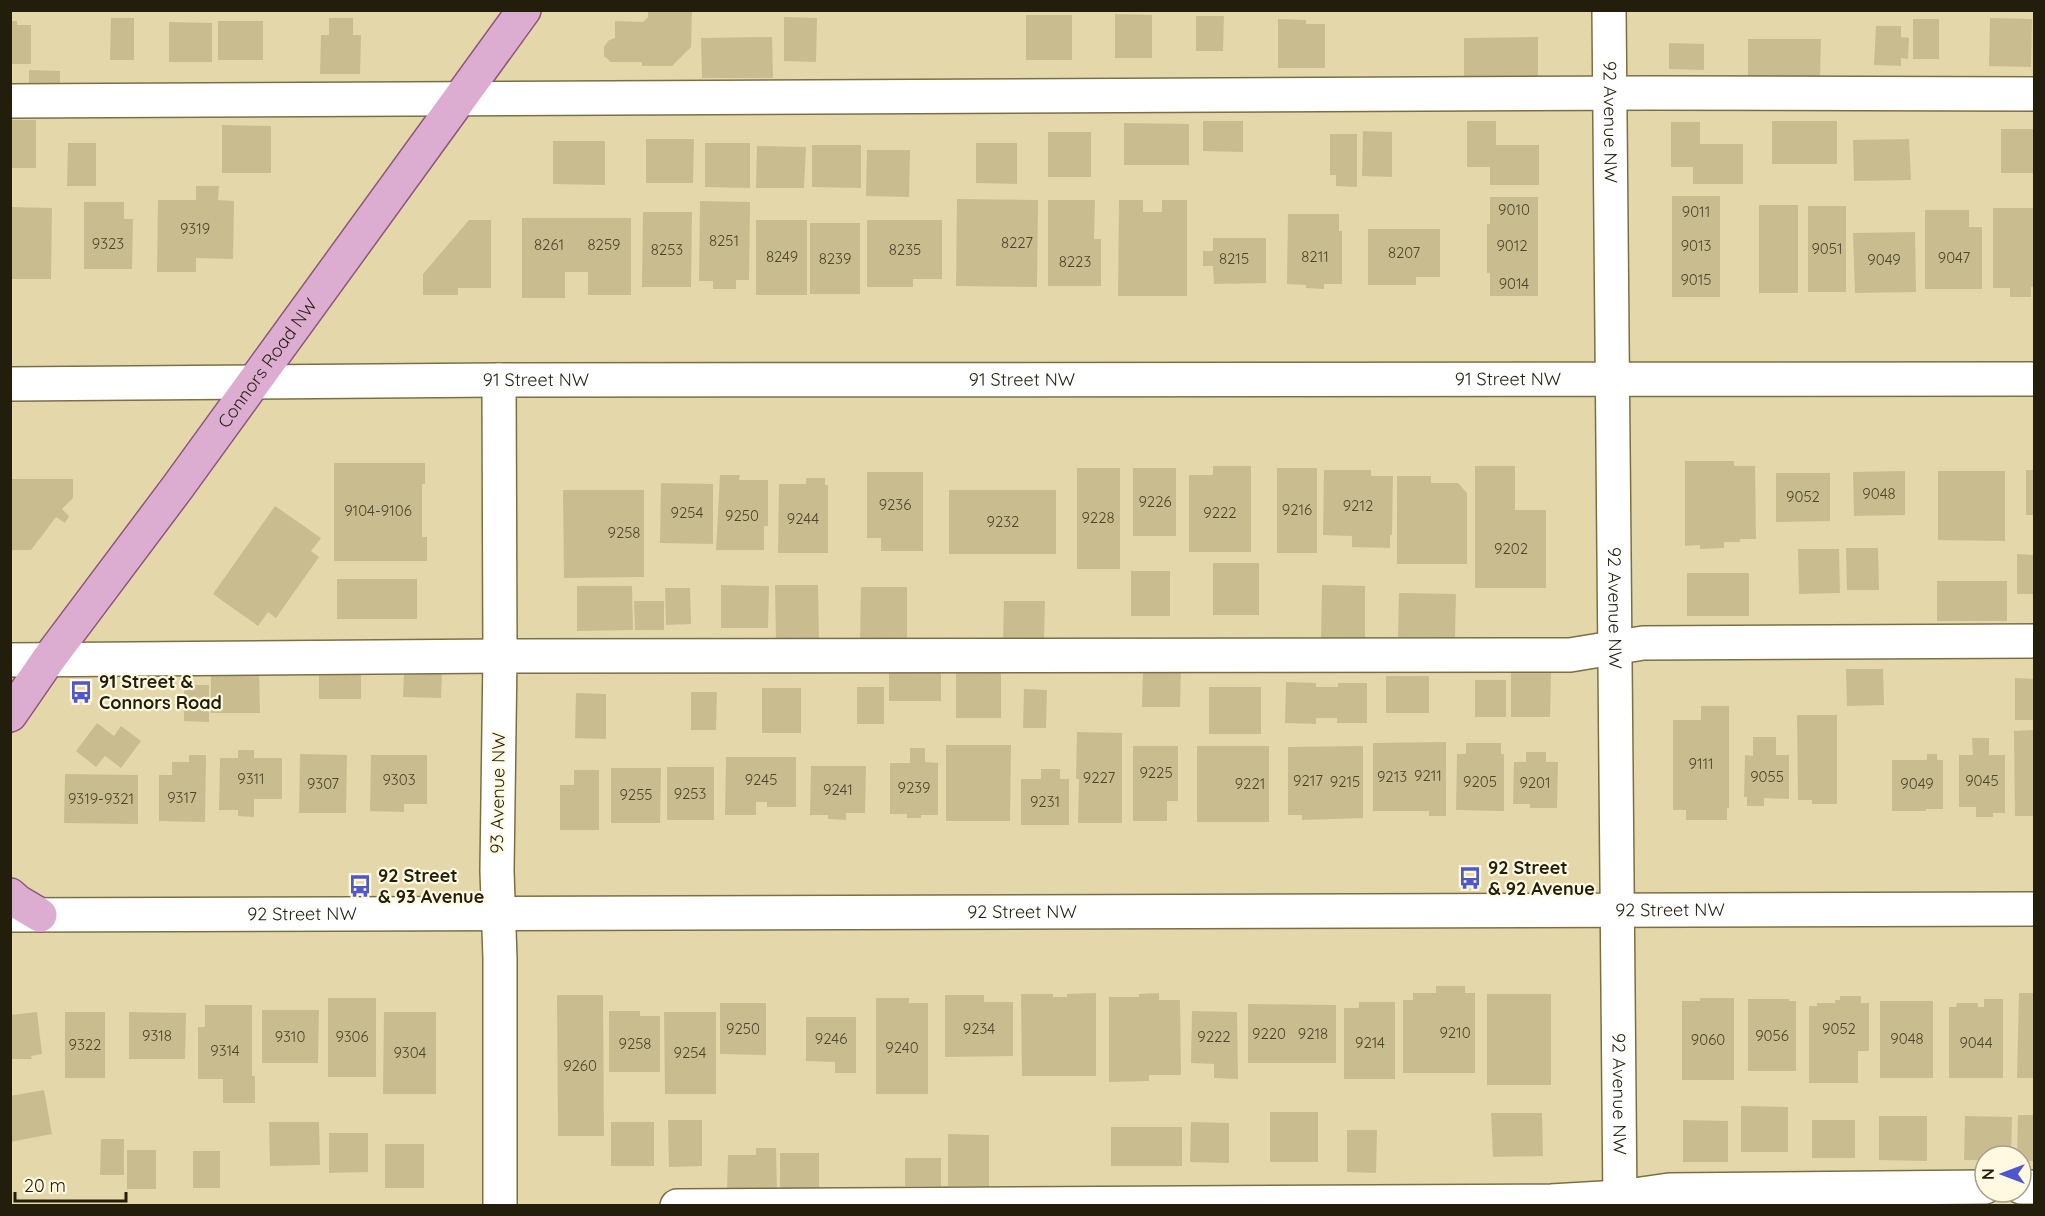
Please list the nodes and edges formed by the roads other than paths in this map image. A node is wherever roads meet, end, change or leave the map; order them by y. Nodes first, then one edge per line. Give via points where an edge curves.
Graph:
1 (524, 10) edge
2 (1609, 10) edge
3 (1609, 94) junction
4 (2034, 94) edge
5 (460, 99) junction
6 (10, 101) edge
7 (1612, 379) junction
8 (2034, 379) edge
9 (499, 380) junction
10 (252, 383) junction
11 (10, 384) edge
12 (2034, 641) edge
13 (1615, 648) junction
14 (500, 656) junction
15 (10, 660) edge
16 (48, 660) junction
17 (10, 715) edge
18 (10, 895) edge
19 (2034, 909) edge
20 (1616, 910) junction
21 (499, 912) junction
22 (25, 915) edge
23 (1973, 1187) edge
24 (1620, 1201) edge
25 (500, 1206) edge
26 (678, 1206) edge

1 - 5 main road, Connors Road NW
2 - 3 street, 92 Avenue NW
3 - 4 street
3 - 5 street
3 - 7 street, 92 Avenue NW
5 - 6 street
5 - 10 main road, Connors Road NW
7 - 8 street, 91 Street NW
7 - 9 street, 91 Street NW
7 - 13 street, 92 Avenue NW
9 - 10 street, 91 Street NW
9 - 14 street, 93 Avenue NW
10 - 11 street, 91 Street NW
10 - 16 main road, Connors Road NW
12 - 13 street via 1643,643
13 - 14 street via 1570,655
13 - 20 street, 92 Avenue NW
14 - 16 street
14 - 21 street, 93 Avenue NW
15 - 16 street
16 - 17 main road, Connors Road NW
18 - 22 main road
19 - 20 street, 92 Street NW
20 - 21 street, 92 Street NW
20 - 24 street, 92 Avenue NW
21 - 22 street, 92 Street NW
21 - 25 street, 93 Avenue NW
23 - 24 street via 1669,1190
24 - 26 street

